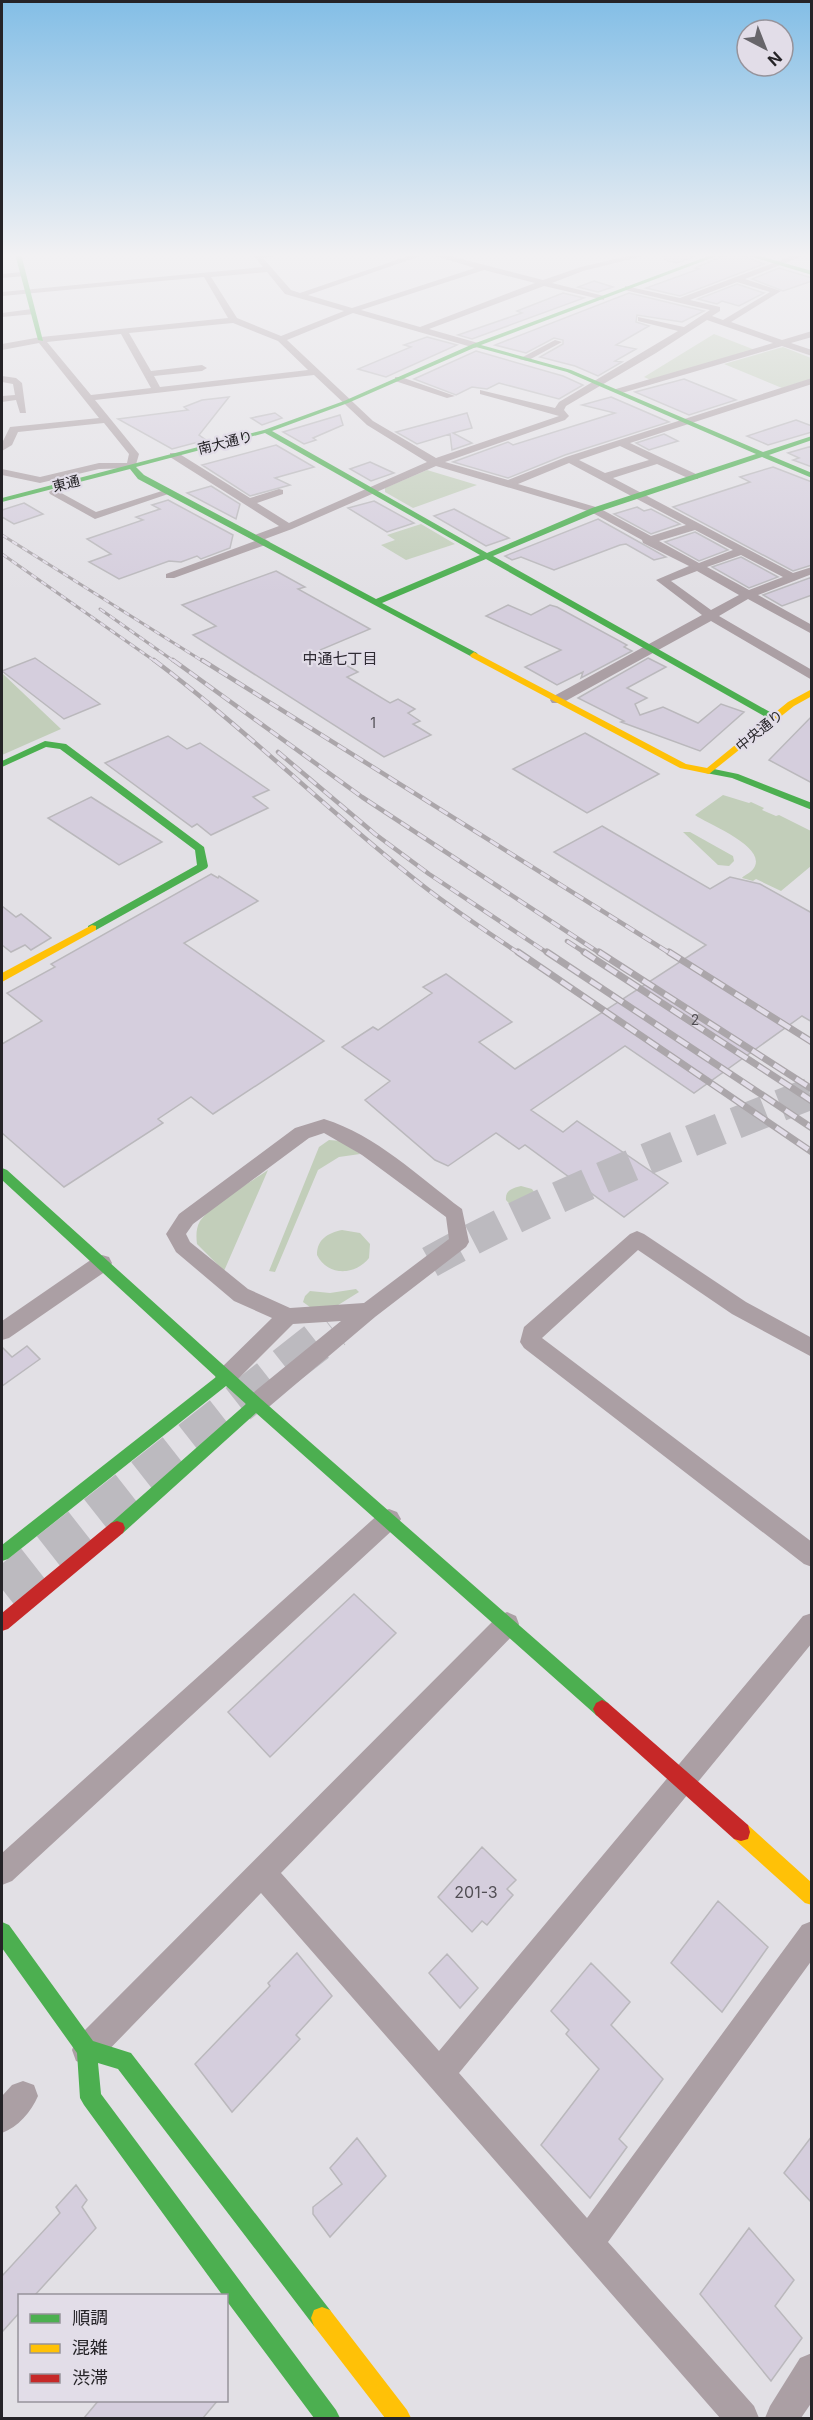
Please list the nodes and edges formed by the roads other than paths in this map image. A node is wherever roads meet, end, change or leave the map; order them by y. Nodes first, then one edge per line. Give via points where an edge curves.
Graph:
1 (63, 367) edge
2 (144, 367) edge
3 (310, 367) edge
4 (427, 367) edge
5 (549, 367) edge
6 (623, 367) edge
7 (701, 367) edge
8 (201, 368) dead end
9 (315, 372) junction
10 (148, 374) junction
11 (22, 375) dead end
12 (2, 378) edge
13 (398, 380) junction
14 (812, 381) edge
15 (597, 382) junction
16 (157, 390) junction
17 (619, 391) junction
18 (483, 392) dead end
19 (450, 396) dead end
20 (20, 397) junction
21 (88, 398) junction
22 (2, 399) edge
23 (346, 402) junction
24 (22, 411) dead end
25 (563, 413) junction
26 (106, 420) junction
27 (687, 422) junction
28 (266, 431) junction
29 (812, 438) edge
30 (622, 443) junction
31 (2, 448) edge
32 (174, 455) junction
33 (762, 455) junction
34 (570, 459) junction
35 (658, 460) junction
36 (435, 462) junction
37 (131, 466) junction
38 (2, 472) edge
39 (812, 476) edge
40 (604, 477) junction
41 (694, 477) junction
42 (508, 484) junction
43 (372, 491) junction
44 (54, 492) dead end
45 (169, 492) junction
46 (279, 492) dead end
47 (638, 495) junction
48 (2, 500) edge
49 (248, 502) junction
50 (596, 510) junction
51 (696, 526) junction
52 (288, 527) junction
53 (260, 540) junction
54 (648, 541) junction
55 (742, 551) junction
56 (487, 556) junction
57 (695, 567) junction
58 (812, 570) edge
59 (170, 576) dead end
60 (793, 578) junction
61 (747, 595) junction
62 (377, 602) junction
63 (711, 616) junction
64 (812, 617) edge
65 (797, 623) junction
66 (812, 630) edge
67 (651, 650) junction
68 (812, 676) edge
69 (812, 692) edge
70 (557, 699) junction
71 (774, 718) junction
72 (2, 764) edge
73 (709, 771) junction
74 (812, 807) edge
75 (4, 972) edge
76 (2, 1173) edge
77 (102, 1263) junction
78 (368, 1311) junction
79 (288, 1316) junction
80 (2, 1332) edge
81 (812, 1348) edge
82 (226, 1377) junction
83 (256, 1404) junction
84 (388, 1519) junction
85 (2, 1554) edge
86 (812, 1556) edge
87 (2, 1623) edge
88 (507, 1624) junction
89 (812, 1624) edge
90 (682, 1779) junction
91 (2, 1871) edge
92 (262, 1873) junction
93 (812, 1896) edge
94 (2, 1932) edge
95 (812, 1935) edge
96 (87, 2050) junction
97 (438, 2075) junction
98 (23, 2096) dead end
99 (2, 2118) edge
100 (587, 2244) junction
101 (812, 2370) edge
102 (328, 2418) edge
103 (399, 2418) edge
104 (742, 2418) edge
105 (782, 2418) edge

1 - 21 street
2 - 10 street
3 - 9 street
4 - 13 street, 南大通り
5 - 15 street
6 - 15 street
7 - 17 street
8 - 10 street
9 - 16 street
9 - 23 street
10 - 16 street
11 - 12 street
12 - 20 street via 17,383
13 - 19 street
13 - 23 street, 南大通り
14 - 27 street
15 - 17 street
15 - 25 street via 562,404 559,410
16 - 21 street
17 - 27 street
18 - 25 street
20 - 22 street
20 - 24 street
21 - 26 street
23 - 28 street, 南大通り
23 - 36 street via 370,423
25 - 36 street via 562,418
26 - 31 street via 14,429
26 - 37 street via 134,454
27 - 30 street
27 - 33 street
28 - 32 street, 南大通り
28 - 43 street
29 - 33 street
30 - 34 street
30 - 35 street
32 - 37 street, 南大通り
32 - 49 street
33 - 39 street
33 - 41 street
34 - 40 street
34 - 42 street
35 - 40 street
35 - 41 street
36 - 42 street
36 - 43 street
37 - 38 street via 99,466 40,480
37 - 45 street via 141,477
37 - 48 street, 東通
40 - 47 street
41 - 47 street
42 - 50 street
43 - 52 street
43 - 56 street
44 - 45 street via 95,516
45 - 53 street
46 - 49 street
47 - 50 street
47 - 51 street
49 - 52 street
50 - 54 street
50 - 56 street
51 - 54 street
51 - 55 street
52 - 53 street
53 - 59 street
53 - 62 street
54 - 57 street
55 - 57 street
55 - 60 street
56 - 62 street
56 - 67 street
57 - 61 street
57 - 63 street via 662,580
58 - 60 street
60 - 61 street
61 - 63 street
61 - 65 street
62 - 70 street
63 - 67 street
63 - 68 street
64 - 65 street
65 - 66 street
67 - 70 street
67 - 71 street
69 - 71 street, 中央通り
70 - 73 street via 683,766
71 - 73 street, 中央通り
72 - 75 street via 45,744 63,746 200,849 203,866
73 - 74 street via 735,776
76 - 77 street
77 - 80 street
77 - 82 street
78 - 79 street
78 - 79 street via 459,1242 455,1215 342,1132 325,1126 302,1132 186,1219 176,1234 183,1247 241,1295
78 - 83 street
79 - 82 street
81 - 86 street via 739,1308 637,1239 531,1333 531,1342
82 - 83 street
82 - 85 street
83 - 84 street
83 - 87 street via 101,1542
84 - 88 street
84 - 91 street
88 - 90 street
88 - 92 street
89 - 90 street
90 - 93 street
90 - 97 street
92 - 96 street
92 - 97 street
94 - 96 street
95 - 100 street
96 - 102 street via 91,2098
96 - 103 street via 124,2060
97 - 100 street
98 - 99 street
100 - 104 street
101 - 105 street

